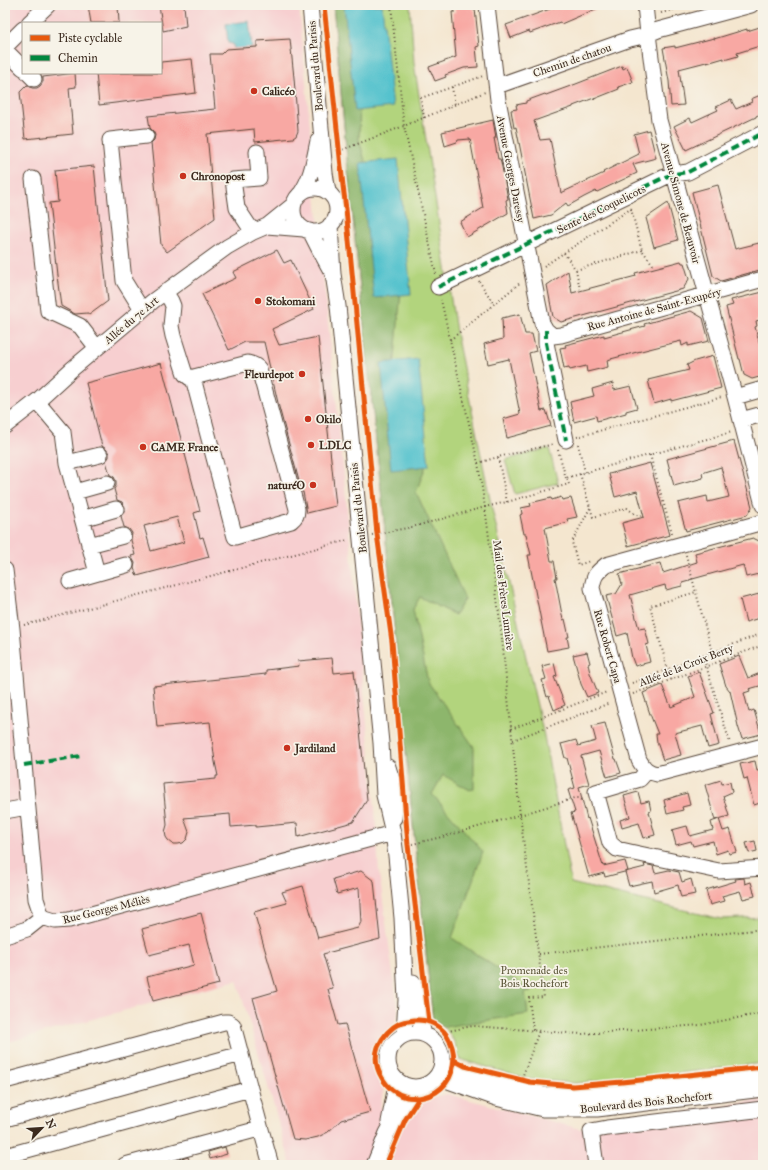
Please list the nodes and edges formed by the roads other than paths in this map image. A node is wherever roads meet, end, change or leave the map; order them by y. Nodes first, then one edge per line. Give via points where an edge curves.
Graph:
1 (48, 5) edge
2 (310, 5) edge
3 (487, 5) edge
4 (645, 5) edge
5 (751, 5) edge
6 (30, 22) edge
7 (22, 30) edge
8 (648, 34) junction
9 (5, 46) edge
10 (5, 50) edge
11 (22, 67) edge
12 (497, 93) junction
13 (321, 126) junction
14 (763, 133) edge
15 (146, 136) dead end
16 (257, 152) dead end
17 (674, 174) junction
18 (33, 179) dead end
19 (328, 192) junction
20 (297, 199) junction
21 (330, 225) junction
22 (267, 226) junction
23 (307, 230) junction
24 (253, 232) junction
25 (526, 244) junction
26 (333, 274) junction
27 (763, 279) edge
28 (438, 287) road end
29 (165, 292) junction
30 (707, 295) junction
31 (142, 310) junction
32 (546, 330) junction
33 (97, 348) junction
34 (194, 378) junction
35 (763, 389) edge
36 (733, 391) junction
37 (37, 401) junction
38 (763, 414) edge
39 (5, 426) edge
40 (738, 426) junction
41 (566, 440) road end
42 (100, 455) dead end
43 (67, 463) junction
44 (108, 483) dead end
45 (75, 492) junction
46 (763, 505) edge
47 (116, 510) dead end
48 (82, 519) junction
49 (763, 522) edge
50 (123, 536) dead end
51 (89, 545) junction
52 (126, 565) dead end
53 (5, 570) edge
54 (97, 573) junction
55 (70, 581) dead end
56 (9, 656) edge
57 (763, 746) edge
58 (644, 775) junction
59 (27, 807) junction
60 (5, 811) edge
61 (400, 835) junction
62 (763, 868) edge
63 (42, 917) junction
64 (402, 918) junction
65 (5, 936) edge
66 (424, 1034) junction
67 (404, 1035) junction
68 (241, 1054) junction
69 (440, 1071) junction
70 (763, 1078) edge
71 (397, 1080) junction
72 (5, 1081) edge
73 (412, 1088) junction
74 (250, 1089) junction
75 (763, 1089) edge
76 (763, 1109) edge
77 (5, 1119) edge
78 (260, 1126) junction
79 (387, 1133) junction
80 (5, 1156) edge
81 (126, 1165) edge
82 (271, 1165) edge
83 (374, 1165) edge
84 (596, 1165) edge

1 - 6 street
2 - 13 street, Boulevard du Parisis
3 - 12 street, Avenue Georges Daressy
4 - 8 street, Avenue Simone de Beauvoir
5 - 8 street, Chemin de chatou
7 - 9 street
8 - 12 street, Chemin de chatou
8 - 17 street, Avenue Simone de Beauvoir via 659,120
10 - 11 street
12 - 25 street, Avenue Georges Daressy
13 - 19 street, Boulevard du Parisis
13 - 20 street, Boulevard du Parisis via 307,184
14 - 17 street, Sente des Coquelicots via 688,172
15 - 31 street via 110,140 124,281
16 - 24 street via 260,178 233,180 238,208
17 - 25 street, Sente des Coquelicots
17 - 30 street, Avenue Simone de Beauvoir
18 - 33 street via 48,311 80,326
19 - 20 street via 307,189
19 - 21 street via 336,204 337,212
20 - 22 street, Allée du 7e Art
20 - 23 street via 293,212 295,219
21 - 23 street via 317,231
21 - 26 street, Boulevard du Parisis
22 - 23 street, Allée du 7e Art
22 - 24 street, Allée du 7e Art
23 - 26 street, Boulevard du Parisis
24 - 29 street, Allée du 7e Art via 227,247
25 - 28 street, Sente des Coquelicots
25 - 32 street, Avenue Georges Daressy via 542,323
26 - 61 street, Boulevard du Parisis via 382,743 384,795
27 - 30 street, Rue Antoine de Saint-Exupéry
29 - 31 street, Allée du 7e Art
29 - 34 street via 173,306 172,336 187,377
30 - 32 street, Rue Antoine de Saint-Exupéry via 561,335 553,336
30 - 36 street, Avenue Simone de Beauvoir
31 - 33 street, Allée du 7e Art
32 - 41 street, Avenue Georges Daressy via 546,343
33 - 37 street, Allée du 7e Art
34 - 34 street via 235,537 291,521 297,515 297,509 257,366 248,363
35 - 36 street
36 - 40 street, Avenue Simone de Beauvoir
37 - 39 street, Allée du 7e Art
37 - 43 street via 63,432
38 - 40 street
40 - 46 street, Avenue Simone de Beauvoir
42 - 43 street
43 - 45 street
44 - 45 street
45 - 48 street
47 - 48 street
48 - 51 street
49 - 58 street, Rue Robert Capa via 606,565 596,573 592,588
50 - 51 street
51 - 54 street
52 - 54 street
53 - 56 street
54 - 55 street
56 - 59 street
57 - 58 street via 657,774
58 - 62 street via 596,792 610,843 617,848 719,871
59 - 60 street
59 - 63 street via 36,899
61 - 63 street, Rue Georges Méliès via 69,920 55,921
61 - 64 street, Boulevard du Parisis via 398,869
63 - 65 street via 27,929
64 - 66 street, Boulevard du Parisis
64 - 67 street, Boulevard du Parisis via 406,1000
66 - 67 street via 417,1032
66 - 69 street via 439,1046 442,1052
67 - 71 street via 397,1039 389,1052 389,1067
68 - 72 street via 233,1025 224,1022
68 - 74 street
68 - 77 street
69 - 70 street, Boulevard des Bois Rochefort via 544,1095 597,1096
69 - 73 street via 427,1085
69 - 75 street, Boulevard des Bois Rochefort via 496,1098 543,1109 597,1109
71 - 73 street
71 - 79 street
73 - 79 street
74 - 78 street
74 - 80 street
76 - 84 street via 591,1131
78 - 81 street via 255,1130
78 - 82 street
79 - 83 street

